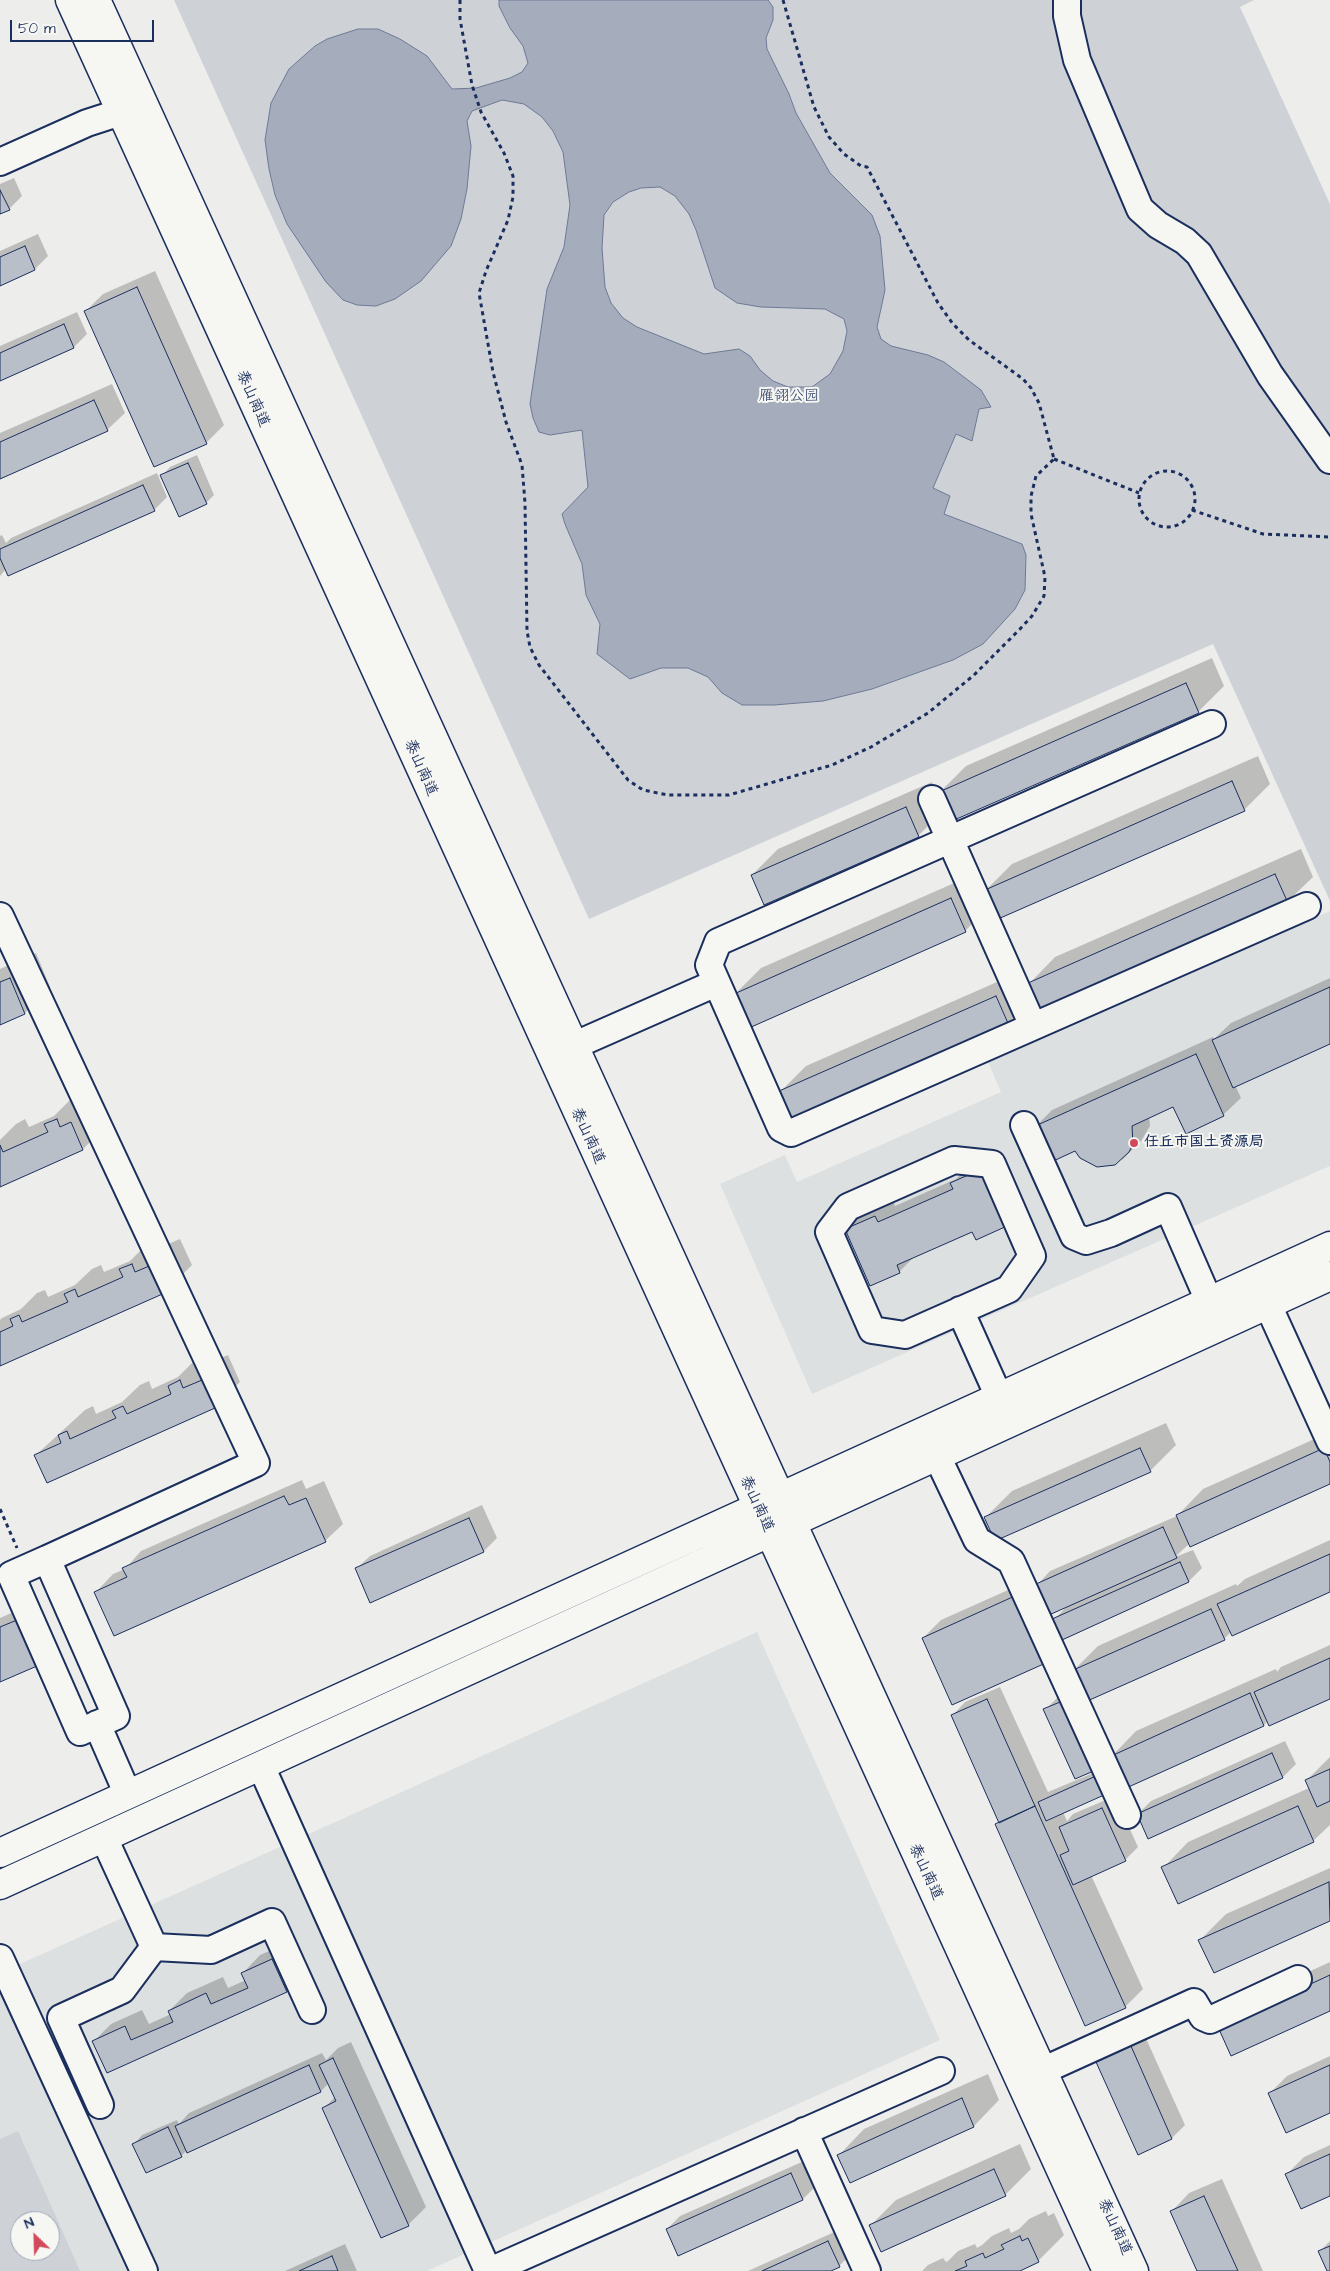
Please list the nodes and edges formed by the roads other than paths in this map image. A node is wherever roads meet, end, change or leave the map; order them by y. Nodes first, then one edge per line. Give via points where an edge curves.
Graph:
1 (70, 0) edge
2 (96, 0) edge
3 (1067, 0) edge
4 (121, 112) junction
5 (0, 162) edge
6 (1330, 460) edge
7 (1212, 724) dead end
8 (932, 799) dead end
9 (950, 839) junction
10 (1307, 906) dead end
11 (0, 916) edge
12 (716, 982) junction
13 (1033, 1026) junction
14 (573, 1046) junction
15 (1024, 1125) dead end
16 (1330, 1246) edge
17 (1330, 1276) edge
18 (1208, 1301) junction
19 (1268, 1305) junction
20 (960, 1310) junction
21 (999, 1397) junction
22 (1330, 1441) edge
23 (937, 1456) junction
24 (768, 1502) junction
25 (780, 1528) junction
26 (21, 1571) edge
27 (97, 1724) junction
28 (261, 1766) junction
29 (128, 1795) junction
30 (1126, 1815) dead end
31 (104, 1838) junction
32 (0, 1853) edge
33 (0, 1885) edge
34 (154, 1947) junction
35 (0, 1958) edge
36 (1298, 1979) dead end
37 (312, 2010) dead end
38 (941, 2071) dead end
39 (1042, 2071) junction
40 (100, 2105) dead end
41 (804, 2131) junction
42 (144, 2271) edge
43 (489, 2271) edge
44 (867, 2271) edge
45 (1108, 2271) edge
46 (1134, 2271) edge

1 - 4 main road, 泰山南道
2 - 14 main road, 泰山南道
3 - 6 lane via 1067,16 1077,60 1140,209 1199,254 1270,375
4 - 5 lane via 87,123
4 - 24 main road, 泰山南道
7 - 9 lane
8 - 9 lane
9 - 12 lane via 718,942 709,965
9 - 13 lane
10 - 13 lane
11 - 26 lane via 256,1463
12 - 13 lane via 781,1128 791,1133
12 - 14 lane
14 - 24 main road, 泰山南道
15 - 18 lane via 1074,1236 1086,1241 1168,1208
16 - 18 main road
17 - 19 main road
18 - 21 main road
19 - 22 lane
19 - 23 main road
20 - 20 lane via 905,1334 872,1330 829,1232 848,1206 954,1160 992,1164 1032,1256 1009,1288
20 - 21 lane
21 - 24 main road
23 - 25 main road
23 - 30 lane via 977,1540 1011,1561
24 - 25 main road, 泰山南道
24 - 29 main road
25 - 28 main road
25 - 39 main road, 泰山南道
25 - 45 main road, 泰山南道
26 - 27 lane via 80,1732
26 - 27 lane via 116,1716
27 - 29 lane
28 - 31 main road
28 - 43 lane
29 - 32 main road
31 - 33 main road
31 - 34 lane
34 - 37 lane via 211,1950 272,1922
34 - 40 lane via 122,1990 61,2018
35 - 42 lane
36 - 39 lane via 1210,2020 1203,2017 1194,2002
38 - 41 lane
39 - 46 main road, 泰山南道
41 - 43 lane
41 - 44 lane

